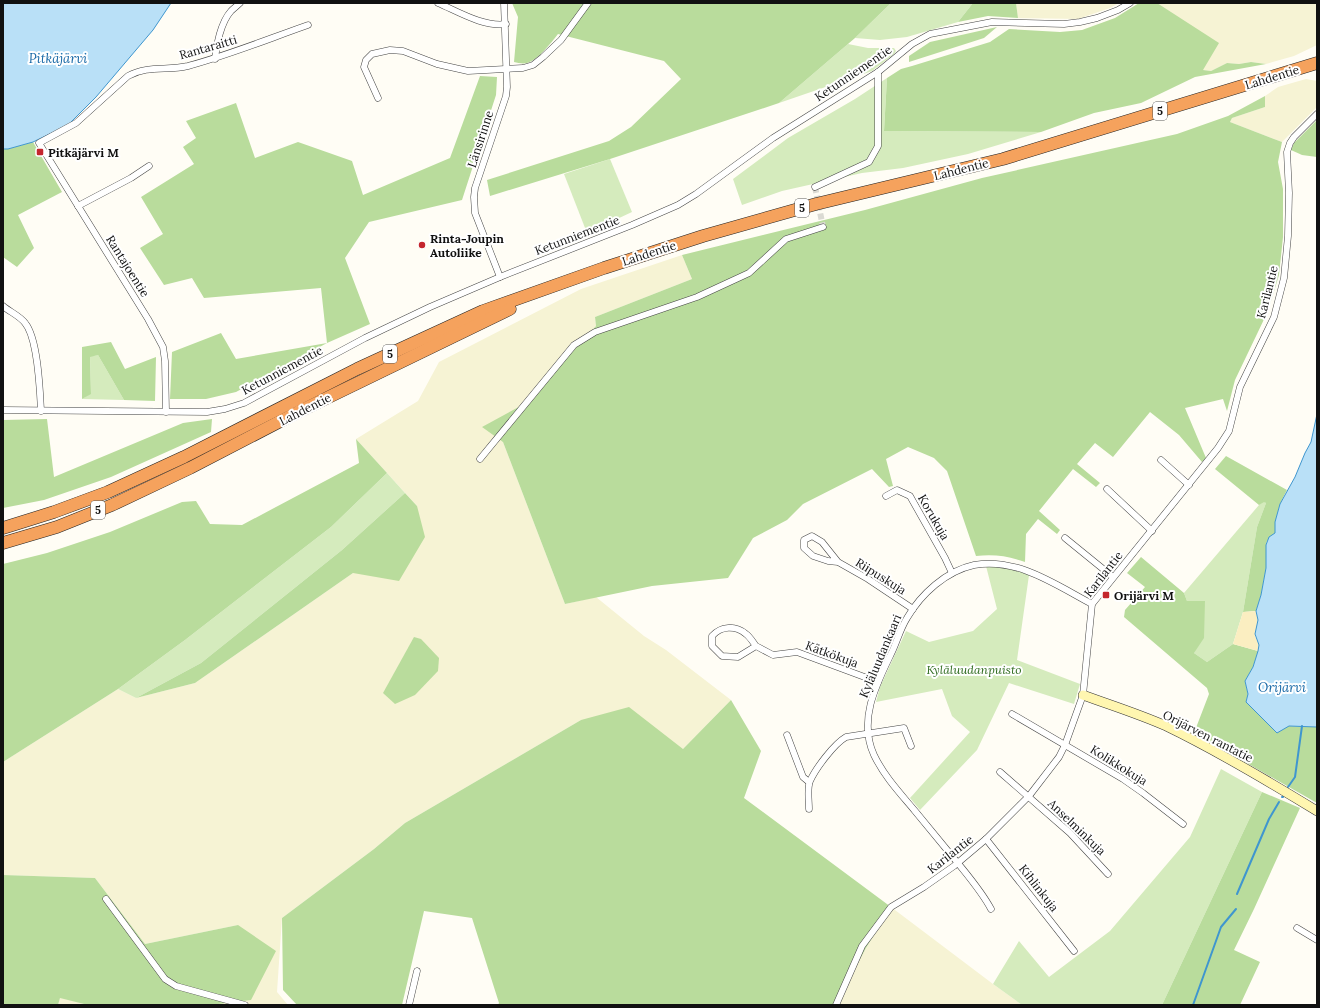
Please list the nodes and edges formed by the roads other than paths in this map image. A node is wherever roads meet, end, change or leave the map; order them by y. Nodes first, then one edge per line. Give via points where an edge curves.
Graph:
1 (240, 3) edge
2 (438, 3) edge
3 (504, 3) edge
4 (588, 3) edge
5 (1130, 3) edge
6 (308, 24) dead end
7 (506, 24) junction
8 (215, 59) junction
9 (1317, 63) edge
10 (507, 70) junction
11 (878, 72) junction
12 (378, 98) dead end
13 (1317, 114) edge
14 (39, 143) joint
15 (149, 166) dead end
16 (815, 187) dead end
17 (78, 206) junction
18 (823, 227) dead end
19 (604, 268) junction
20 (500, 277) junction
21 (3, 306) edge
22 (3, 410) edge
23 (41, 410) junction
24 (166, 412) junction
25 (480, 459) dead end
26 (1161, 460) dead end
27 (1190, 484) junction
28 (1107, 489) dead end
29 (886, 496) dead end
30 (54, 512) junction
31 (3, 520) edge
32 (3, 528) edge
33 (1152, 530) junction
34 (1065, 538) dead end
35 (3, 543) edge
36 (838, 562) junction
37 (952, 573) junction
38 (1113, 577) junction
39 (1092, 604) junction
40 (913, 609) junction
41 (756, 646) junction
42 (878, 682) junction
43 (1083, 694) junction
44 (1012, 714) dead end
45 (867, 733) junction
46 (787, 735) dead end
47 (1065, 745) junction
48 (911, 746) dead end
49 (1000, 772) dead end
50 (809, 782) junction
51 (1029, 796) junction
52 (808, 809) dead end
53 (1317, 812) edge
54 (1183, 824) dead end
55 (986, 839) junction
56 (957, 863) junction
57 (1108, 874) dead end
58 (106, 899) dead end
59 (991, 909) dead end
60 (1297, 928) dead end
61 (1317, 940) edge
62 (1074, 951) dead end
63 (417, 971) dead end
64 (245, 1005) edge
65 (409, 1005) edge
66 (836, 1005) edge

1 - 8 street via 226,19 216,46
2 - 7 street via 468,17 488,23
3 - 7 street, Länsirinne
4 - 10 street via 562,40 543,57 533,65
5 - 11 street, Ketunniementie via 1080,22 992,22 930,34 912,44
6 - 8 street, Rantaraitti
7 - 10 street, Länsirinne
8 - 14 street, Rantaraitti via 183,67 136,72 128,76 76,123
9 - 19 highway, Lahdentie / 5 via 1003,159 816,204 703,236
10 - 12 street via 455,69 403,51 390,50 372,54 366,60 364,68
10 - 20 street, Länsirinne via 506,96 474,197 476,213
11 - 16 street via 878,146 869,162
11 - 20 street, Ketunniementie via 773,138 678,205
13 - 27 street, Karilantie via 1294,137 1287,152 1288,236 1284,278 1274,317 1240,387 1229,430
14 - 17 street, Rantajoentie
15 - 17 street
17 - 24 street, Rantajoentie via 163,347
18 - 25 street via 786,239 749,273 696,297 595,332 574,345
19 - 30 highway, Lahdentie / 5 via 483,311 350,372 184,457 108,492
19 - 35 highway, Lahdentie / 5 via 488,319 112,505 57,527
20 - 24 street, Ketunniementie via 365,338 244,403 208,412
21 - 23 street via 26,323 29,330 40,377
22 - 23 street, Ketunniementie
23 - 24 street, Ketunniementie
26 - 27 street
27 - 33 street, Karilantie
28 - 33 street
29 - 37 street, Korukuja via 897,490 910,496
30 - 31 highway
30 - 32 highway, Lahdentie / 5
33 - 38 street, Karilantie
34 - 38 street
36 - 36 street, Riipuskuja via 813,556 804,548 804,540 812,536 822,542
36 - 40 street, Riipuskuja
37 - 39 street, Kyläluudankaari via 974,565 998,564 1016,567 1038,575
37 - 40 street, Kyläluudankaari via 935,585
38 - 39 street, Karilantie
39 - 43 street, Karilantie
40 - 42 street, Kyläluudankaari
41 - 41 street, Kätkökuja via 738,657 722,656 712,646 712,636 717,630 733,628 746,634
41 - 42 street, Kätkökuja via 773,655 797,652
42 - 45 street, Kyläluudankaari via 870,708
43 - 47 street, Karilantie
43 - 53 street, Orijärven rantatie via 1164,726 1206,746
44 - 47 street, Kolikkokuja
45 - 48 street via 904,728
45 - 50 street via 838,741
45 - 56 street, Kyläluudankaari via 874,754 893,785
46 - 50 street via 803,776
47 - 51 street, Karilantie
47 - 54 street, Kolikkokuja via 1122,778
49 - 51 street, Anselminkuja
50 - 52 street
51 - 55 street, Karilantie
51 - 57 street, Anselminkuja via 1070,833
55 - 56 street, Karilantie
55 - 62 street, Kihlinkuja
56 - 59 street, Kyläluudankaari
56 - 66 street, Karilantie via 891,907 862,946
58 - 64 street via 165,979 176,986
60 - 61 street
63 - 65 street

